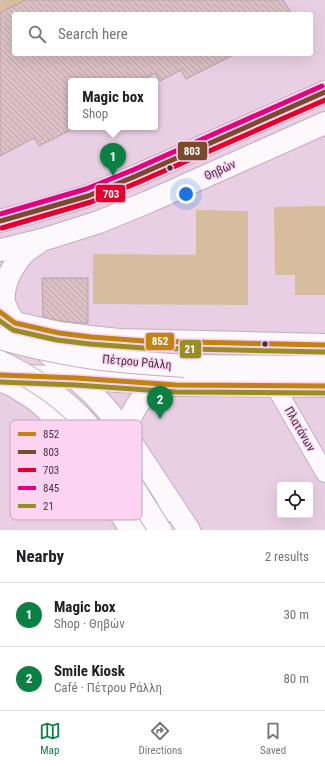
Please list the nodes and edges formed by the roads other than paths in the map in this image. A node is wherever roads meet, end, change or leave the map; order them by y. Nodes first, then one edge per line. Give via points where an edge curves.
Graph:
1 (325, 92) edge
2 (325, 123) edge
3 (0, 221) edge
4 (42, 240) junction
5 (0, 250) edge
6 (5, 324) edge
7 (325, 345) edge
8 (0, 360) edge
9 (325, 367) edge
10 (0, 375) edge
11 (76, 378) junction
12 (0, 380) edge
13 (153, 384) junction
14 (275, 386) junction
15 (325, 386) edge
16 (58, 420) edge
17 (83, 420) edge
18 (115, 420) edge
19 (129, 420) edge
20 (142, 459) edge
21 (325, 473) edge
22 (142, 502) edge
23 (173, 506) junction
24 (125, 520) edge
25 (131, 530) edge
26 (135, 530) edge
27 (160, 530) edge
28 (189, 530) edge

1 - 3 main road via 88,196
2 - 4 main road, Θηβών via 148,202 99,222
4 - 5 main road, Θηβών
4 - 6 main road via 27,250 12,270 4,290 4,302 8,312
6 - 7 main road, Πέτρου Ράλλη via 90,338 119,340
6 - 9 main road, Πέτρου Ράλλη, bridge via 51,350 93,358 185,366
6 - 11 main road
8 - 11 main road
8 - 17 main road, bridge via 62,400
10 - 11 main road, Πέτρου Ράλλη
11 - 13 main road, Πέτρου Ράλλη
11 - 18 main road
12 - 16 main road via 36,400
13 - 14 main road, Πέτρου Ράλλη
13 - 19 main road
14 - 15 main road, Πέτρου Ράλλη
14 - 21 street, Πλατάνων
20 - 23 main road
22 - 27 main road, bridge
23 - 26 main road
23 - 28 main road
24 - 25 main road

